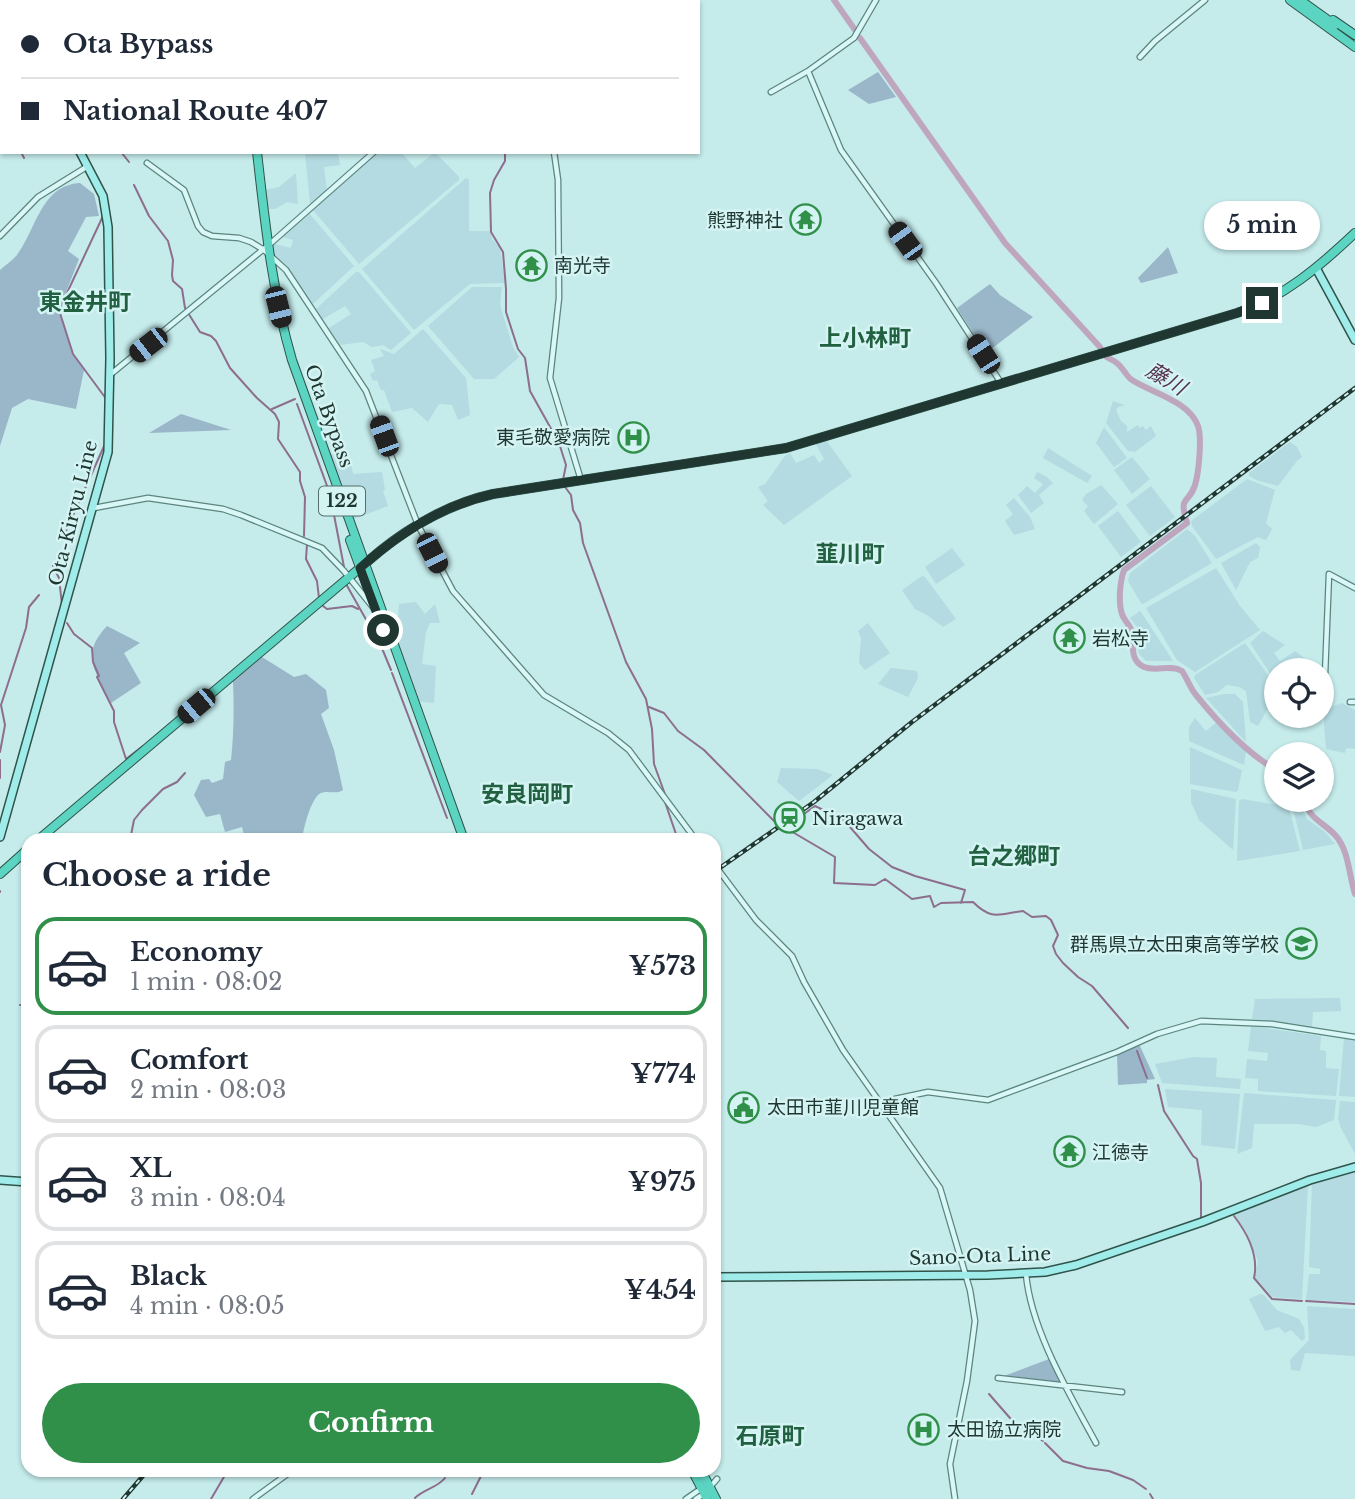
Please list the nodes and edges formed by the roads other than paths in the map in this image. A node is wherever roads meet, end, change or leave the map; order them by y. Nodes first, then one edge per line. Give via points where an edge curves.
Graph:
1 (876, 0) edge
2 (1205, 0) edge
3 (1290, 0) edge
4 (1300, 3) edge
5 (1355, 38) edge
6 (1355, 47) edge
7 (1355, 53) edge
8 (1140, 57) dead end
9 (808, 71) junction
10 (771, 92) dead end
11 (81, 154) edge
12 (254, 154) edge
13 (372, 154) edge
14 (554, 154) edge
15 (147, 163) dead end
16 (88, 166) junction
17 (1355, 233) edge
18 (0, 236) edge
19 (265, 249) junction
20 (1316, 268) junction
21 (1355, 340) edge
22 (111, 374) dead end
23 (1001, 383) junction
24 (581, 480) junction
25 (94, 508) junction
26 (418, 525) junction
27 (362, 566) junction
28 (348, 577) junction
29 (1355, 588) edge
30 (376, 611) junction
31 (1326, 658) edge
32 (46, 833) edge
33 (458, 833) edge
34 (458, 833) edge
35 (691, 833) edge
36 (0, 837) edge
37 (21, 855) edge
38 (721, 873) edge
39 (0, 874) edge
40 (1355, 1037) edge
41 (883, 1105) junction
42 (1355, 1167) edge
43 (0, 1180) edge
44 (21, 1182) edge
45 (1026, 1274) junction
46 (966, 1275) junction
47 (721, 1277) edge
48 (998, 1378) dead end
49 (1067, 1386) junction
50 (1122, 1392) dead end
51 (1096, 1443) dead end
52 (283, 1477) edge
53 (717, 1479) dead end
54 (705, 1491) edge
55 (253, 1499) edge
56 (686, 1499) edge
57 (696, 1499) edge
58 (716, 1499) edge
59 (955, 1499) edge

1 - 9 street via 855,36
2 - 8 street
3 - 4 highway
4 - 5 highway via 1325,14
4 - 6 highway
4 - 7 highway
9 - 10 street
9 - 23 street via 841,150
11 - 16 main road, Ota-Kiryu Line
12 - 19 highway, Ota Bypass / 122
13 - 19 street
14 - 24 street via 559,298 550,378
15 - 19 street via 184,190 203,232
16 - 18 street via 34,200
16 - 25 main road, Ota-Kiryu Line via 106,207 109,249 109,444
17 - 20 highway
19 - 22 street
19 - 26 street via 286,270 358,376
19 - 27 highway, Ota Bypass / 122 via 283,346
20 - 21 main road
20 - 23 highway via 1247,309
23 - 24 highway via 786,448
24 - 26 highway via 483,496
25 - 28 street via 148,498 223,509 322,548
25 - 36 main road, Ota-Kiryu Line
26 - 27 highway
26 - 35 street via 453,591 535,685 618,740 646,770
27 - 28 highway
27 - 30 highway, Ota Bypass / 122
27 - 33 highway, Ota Bypass / 122
28 - 30 street
28 - 32 highway
29 - 31 street via 1329,575
30 - 34 highway, Ota Bypass / 122
37 - 39 highway
38 - 41 street via 756,920 788,951 839,1042
40 - 41 street via 1272,1024 1201,1021 988,1100 928,1092
41 - 46 street via 940,1188
42 - 45 main road, Sano-Ota Line via 1076,1265
43 - 44 main road
45 - 46 main road, Sano-Ota Line
45 - 49 street via 1032,1309
46 - 47 main road, Sano-Ota Line
46 - 59 street via 975,1331 950,1464
48 - 49 street
49 - 50 street
49 - 51 street
52 - 55 street
53 - 54 street
54 - 56 street
54 - 57 street
54 - 58 highway

